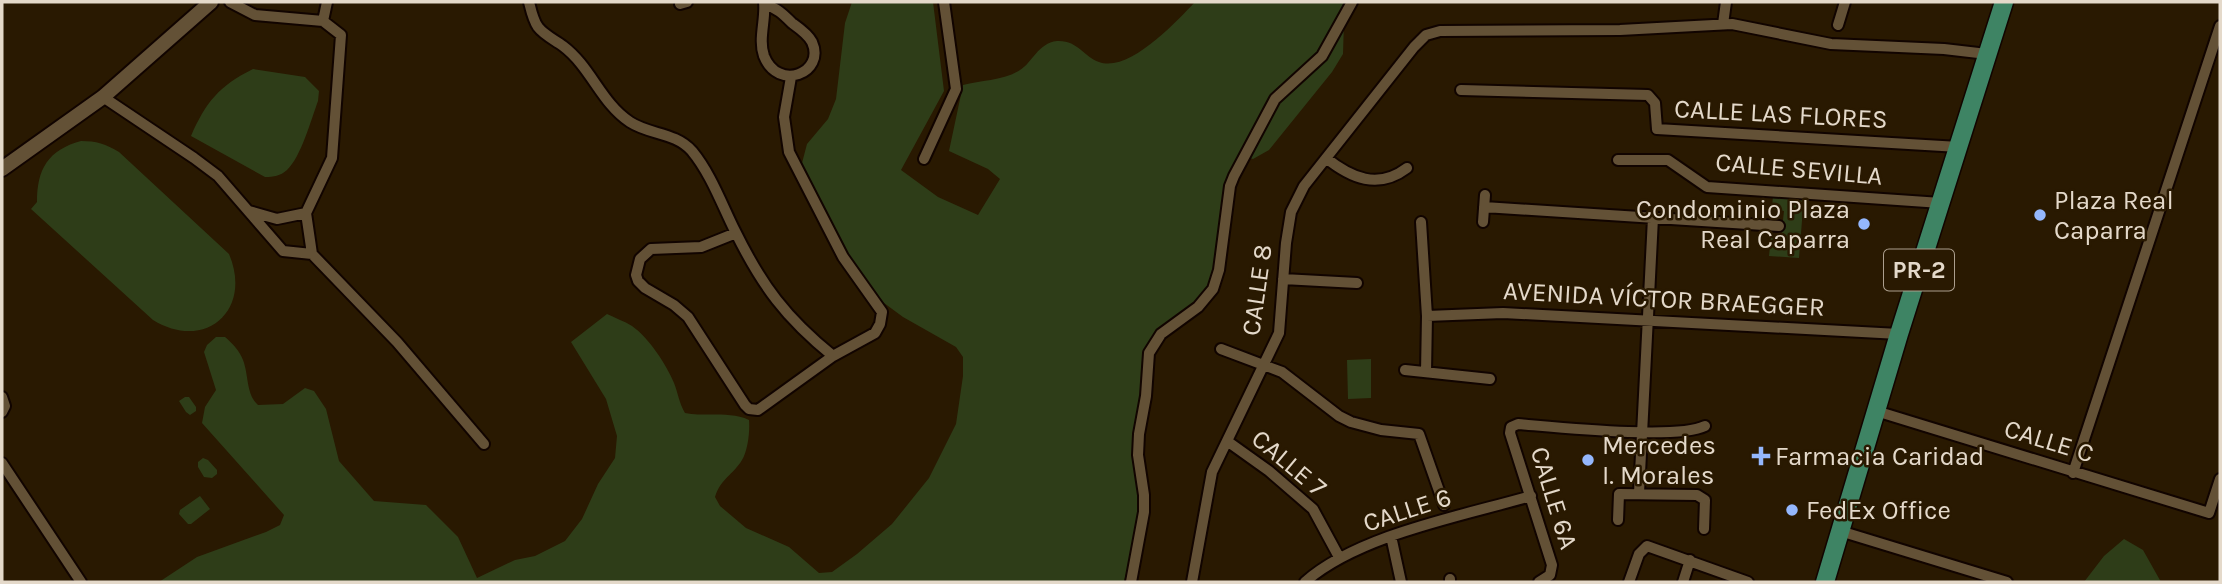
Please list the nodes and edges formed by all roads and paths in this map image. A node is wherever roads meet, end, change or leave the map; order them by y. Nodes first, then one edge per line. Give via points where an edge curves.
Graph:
1 (211, 2) edge
2 (230, 2) edge
3 (327, 2) edge
4 (528, 2) edge
5 (944, 2) edge
6 (1352, 2) edge
7 (1726, 2) edge
8 (1845, 2) edge
9 (2004, 2) edge
10 (765, 4) edge
11 (323, 21) junction
12 (1723, 24) junction
13 (1838, 25) dead end
14 (2220, 26) edge
15 (1987, 54) junction
16 (791, 76) junction
17 (1461, 90) dead end
18 (103, 97) junction
19 (1959, 147) junction
20 (1326, 158) junction
21 (924, 159) dead end
22 (1618, 160) dead end
23 (2, 169) edge
24 (1407, 169) dead end
25 (1485, 195) dead end
26 (1941, 203) junction
27 (1484, 207) junction
28 (249, 211) junction
29 (306, 214) junction
30 (1653, 218) junction
31 (1421, 222) dead end
32 (1483, 222) dead end
33 (1779, 226) dead end
34 (736, 233) junction
35 (312, 254) junction
36 (1283, 279) junction
37 (1357, 283) dead end
38 (1427, 316) junction
39 (1649, 320) junction
40 (1899, 334) junction
41 (1221, 349) dead end
42 (833, 356) junction
43 (1265, 365) junction
44 (1405, 369) dead end
45 (1426, 372) junction
46 (1490, 379) dead end
47 (1876, 411) junction
48 (1705, 426) dead end
49 (1641, 432) junction
50 (1227, 440) junction
51 (484, 444) dead end
52 (2, 463) edge
53 (2073, 473) junction
54 (2220, 479) edge
55 (1639, 493) junction
56 (1531, 496) junction
57 (1444, 505) dead end
58 (1618, 520) dead end
59 (1704, 529) dead end
60 (1840, 531) junction
61 (1391, 536) junction
62 (1339, 557) junction
63 (1690, 560) junction
64 (81, 582) edge
65 (1131, 582) edge
66 (1192, 582) edge
67 (1305, 582) edge
68 (1401, 582) edge
69 (1539, 582) edge
70 (1629, 582) edge
71 (1683, 582) edge
72 (1748, 582) edge
73 (1825, 582) edge
74 (2007, 582) edge

1 - 18 street
2 - 11 street via 255,15
3 - 11 street
4 - 34 street via 535,24 581,62 623,117 672,136 690,149
5 - 21 street via 956,89
6 - 65 street via 1322,56 1275,99 1234,176 1213,289 1198,307 1161,334 1149,353 1138,455 1144,512
7 - 12 street
8 - 13 street
9 - 15 main road, PR-2
10 - 16 street via 765,57 776,72
10 - 16 street via 811,41 810,65
11 - 29 street via 341,35 332,158
12 - 15 street via 1832,44
12 - 20 street, CALLE 8 via 1426,35
14 - 53 street
15 - 19 main road, PR-2
16 - 42 street via 784,117 789,152 843,257 882,312 875,333
17 - 19 street, CALLE LAS FLORES via 1648,95 1655,103 1657,130
18 - 23 street
18 - 28 street via 218,176
19 - 26 main road, PR-2
20 - 24 street via 1343,172 1362,179 1396,177
20 - 36 street, CALLE 8 via 1291,212
22 - 26 street, CALLE SEVILLA via 1668,160 1707,187
25 - 27 street
26 - 40 main road, PR-2
27 - 30 street
27 - 32 street
28 - 29 street via 277,219
28 - 35 street via 283,251
29 - 35 street
30 - 33 street
30 - 39 street
31 - 38 street
34 - 42 street via 776,302
34 - 42 street via 701,247 647,251 638,264 638,281 682,310 749,409 762,409
35 - 51 street via 397,342
36 - 37 street
36 - 43 street, CALLE 8 via 1279,333
38 - 39 street, AVENIDA VÍCTOR BRAEGGER via 1503,313
38 - 45 street
39 - 40 street, AVENIDA VÍCTOR BRAEGGER
39 - 49 street
40 - 47 main road, PR-2
41 - 43 street
43 - 50 street, CALLE 8
43 - 57 street via 1282,372 1339,416 1363,426 1419,434
44 - 45 street
45 - 46 street
47 - 53 street, CALLE C
47 - 60 main road, PR-2
48 - 49 street
49 - 55 street
49 - 56 street, CALLE 6A via 1511,427
50 - 62 street, CALLE 7 via 1313,509
50 - 66 street, CALLE 8 via 1212,472
52 - 64 street
53 - 54 street, CALLE C via 2209,513
55 - 58 street via 1619,494
55 - 59 street via 1702,497
56 - 61 street, CALLE 6
56 - 69 street, CALLE 6A via 1552,565 1550,575
60 - 73 main road, PR-2
60 - 74 street
61 - 62 street, CALLE 6
61 - 68 street
62 - 67 street, CALLE 6
63 - 70 street via 1647,546 1639,554
63 - 71 street
63 - 72 street

